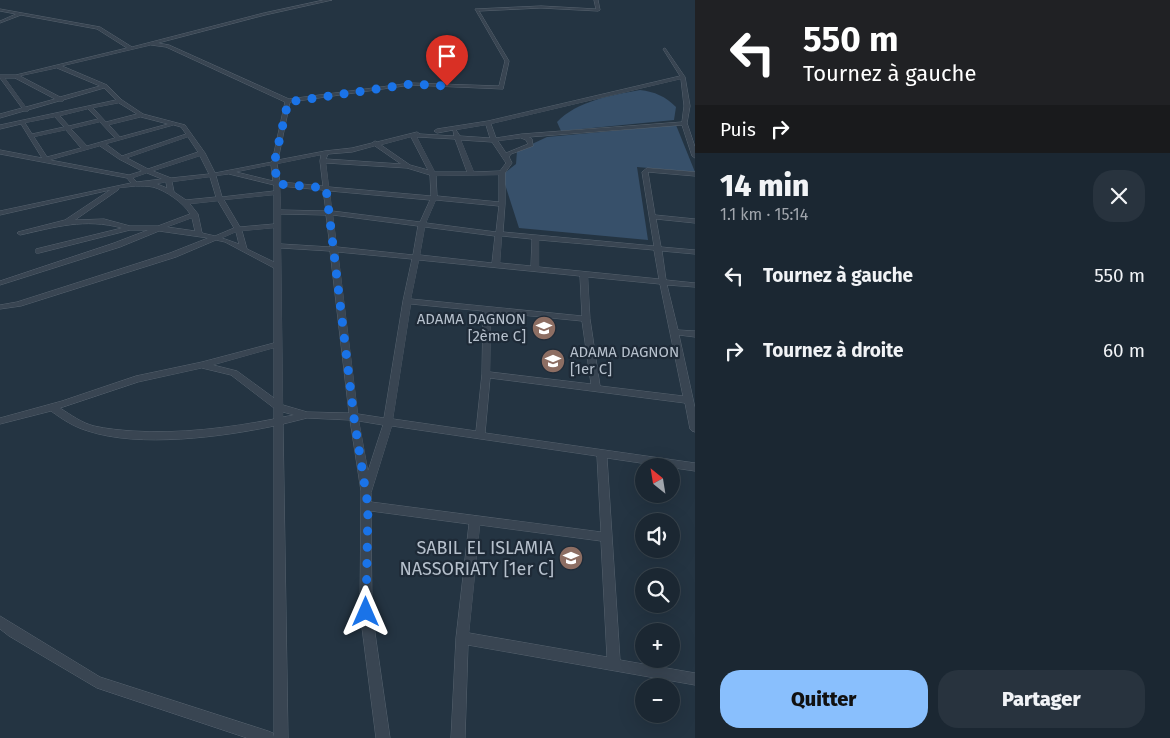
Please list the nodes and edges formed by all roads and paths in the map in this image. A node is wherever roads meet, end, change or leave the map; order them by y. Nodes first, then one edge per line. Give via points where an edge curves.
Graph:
1 (330, 0) edge
2 (596, 0) edge
3 (0, 10) edge
4 (22, 13) junction
5 (0, 22) edge
6 (152, 44) junction
7 (132, 49) junction
8 (665, 49) dead end
9 (57, 66) junction
10 (16, 76) junction
11 (682, 76) junction
12 (0, 77) edge
13 (105, 86) junction
14 (61, 100) junction
15 (120, 102) junction
16 (288, 102) junction
17 (90, 108) junction
18 (26, 110) junction
19 (57, 115) junction
20 (141, 115) junction
21 (0, 116) edge
22 (22, 122) junction
23 (104, 122) junction
24 (176, 123) junction
25 (488, 123) junction
26 (684, 123) junction
27 (0, 127) edge
28 (68, 128) junction
29 (455, 129) junction
30 (413, 134) junction
31 (189, 135) junction
32 (30, 136) junction
33 (455, 136) junction
34 (522, 136) junction
35 (119, 139) junction
36 (494, 140) junction
37 (375, 143) junction
38 (101, 144) junction
39 (85, 148) junction
40 (0, 152) edge
41 (202, 153) junction
42 (695, 156) edge
43 (324, 157) junction
44 (506, 157) junction
45 (120, 158) junction
46 (43, 160) junction
47 (129, 162) junction
48 (274, 164) junction
49 (408, 166) junction
50 (146, 172) junction
51 (229, 172) junction
52 (471, 172) junction
53 (502, 172) junction
54 (433, 174) junction
55 (695, 174) edge
56 (213, 175) junction
57 (129, 177) junction
58 (168, 179) junction
59 (135, 184) junction
60 (120, 186) junction
61 (278, 188) junction
62 (326, 188) junction
63 (171, 193) junction
64 (219, 198) junction
65 (434, 198) junction
66 (187, 202) junction
67 (502, 204) junction
68 (278, 212) junction
69 (0, 213) edge
70 (330, 213) junction
71 (195, 214) junction
72 (654, 217) junction
73 (695, 220) edge
74 (66, 222) junction
75 (422, 225) junction
76 (278, 226) junction
77 (130, 228) junction
78 (156, 228) junction
79 (238, 230) junction
80 (20, 233) dead end
81 (199, 234) junction
82 (499, 234) junction
83 (216, 237) junction
84 (536, 237) junction
85 (278, 246) junction
86 (244, 249) junction
87 (334, 249) junction
88 (659, 249) junction
89 (39, 251) dead end
90 (695, 252) edge
91 (415, 257) junction
92 (496, 264) junction
93 (278, 267) junction
94 (535, 269) junction
95 (584, 274) junction
96 (662, 282) junction
97 (0, 283) edge
98 (695, 285) edge
99 (407, 301) junction
100 (0, 307) edge
101 (487, 309) junction
102 (586, 319) junction
103 (674, 332) junction
104 (695, 334) edge
105 (279, 344) junction
106 (202, 364) junction
107 (486, 374) junction
108 (596, 388) junction
109 (689, 400) junction
110 (52, 407) junction
111 (279, 407) junction
112 (308, 415) junction
113 (354, 418) junction
114 (0, 421) edge
115 (278, 423) junction
116 (388, 423) junction
117 (695, 430) edge
118 (480, 436) junction
119 (602, 453) junction
120 (695, 467) edge
121 (366, 493) junction
122 (368, 506) junction
123 (474, 520) junction
124 (607, 537) junction
125 (0, 622) edge
126 (462, 638) junction
127 (614, 664) junction
128 (695, 679) edge
129 (268, 738) edge
130 (281, 738) edge
131 (383, 738) edge
132 (458, 738) edge

1 - 6 street
2 - 16 street via 598,10 541,7 476,10 507,60 501,88 411,84
3 - 4 street
4 - 5 street
4 - 7 street via 98,28
6 - 7 street
6 - 16 street via 167,46
7 - 9 street
8 - 11 street
9 - 10 street
9 - 13 street
10 - 12 street
10 - 14 street
11 - 25 street
11 - 26 street via 687,106
12 - 18 street
13 - 14 street
13 - 15 street
14 - 18 street
15 - 17 street
15 - 20 street
16 - 48 street
17 - 19 street
17 - 23 street
18 - 21 street
19 - 22 street
19 - 28 street
20 - 23 street
20 - 24 street
22 - 27 street
22 - 32 street
23 - 28 street
23 - 35 street
24 - 31 street via 183,126
24 - 35 street
25 - 29 street
25 - 36 street
26 - 34 street
26 - 42 street
28 - 32 street
28 - 39 street
29 - 30 street
29 - 33 street
30 - 33 street
30 - 37 street
30 - 54 street
31 - 41 street
31 - 45 street
32 - 46 street
33 - 36 street
33 - 52 street
34 - 36 street
34 - 44 street via 529,138 531,145
35 - 38 street
36 - 44 street
37 - 43 street
37 - 49 street
38 - 39 street
38 - 45 street
39 - 46 street
40 - 46 street
41 - 50 street
41 - 56 street
43 - 48 street
43 - 49 street
43 - 62 street
44 - 53 street via 509,163
45 - 47 street
46 - 57 street
47 - 50 street
47 - 57 street
48 - 51 street
48 - 61 street
49 - 54 street
50 - 57 street
50 - 58 street
51 - 56 street
51 - 61 street
52 - 53 street
52 - 54 street
53 - 67 street
54 - 65 street
55 - 72 street via 645,172
56 - 58 street
56 - 64 street
57 - 59 street
57 - 60 street
58 - 59 street
58 - 63 street
59 - 60 street
59 - 63 street via 156,185
60 - 69 street
60 - 74 street
61 - 62 street
61 - 64 street
61 - 68 street
62 - 65 street
62 - 70 street
63 - 66 street
64 - 66 street
64 - 79 street
65 - 67 street
65 - 75 street
66 - 71 street
67 - 82 street
68 - 70 street
68 - 76 street
70 - 75 street
70 - 87 street
71 - 78 street
71 - 81 street
72 - 73 street
72 - 88 street
74 - 77 street via 104,221
74 - 80 street
75 - 82 street
75 - 91 street
76 - 79 street
76 - 85 street
77 - 78 street
77 - 89 street
78 - 81 street
78 - 97 street via 117,245
79 - 83 street
79 - 86 street
81 - 83 street
82 - 84 street
82 - 92 street
83 - 86 street
83 - 100 street via 173,255
84 - 88 street
84 - 94 street
85 - 87 street
85 - 93 street
86 - 93 street
87 - 91 street
87 - 113 street
88 - 90 street
88 - 96 street
91 - 92 street
91 - 99 street
92 - 94 street
93 - 105 street
94 - 95 street
95 - 96 street
95 - 102 street
96 - 98 street
96 - 103 street
99 - 101 street
99 - 116 street
101 - 102 street
101 - 107 street
102 - 108 street
103 - 104 street
103 - 109 street
105 - 106 street
105 - 111 street
106 - 110 street via 136,379
106 - 111 street via 234,373
107 - 108 street
107 - 118 street
108 - 109 street
109 - 117 street
110 - 114 street
110 - 115 street via 94,429 129,434 194,434
111 - 112 street
111 - 115 street
112 - 113 street
112 - 115 street
113 - 116 street
113 - 121 street
115 - 130 street
116 - 118 street
116 - 121 street
118 - 119 street
119 - 120 street
119 - 124 street
121 - 122 street
122 - 123 street
122 - 131 street via 366,612
123 - 124 street
123 - 126 street
124 - 127 street
125 - 129 street via 97,682
126 - 127 street
126 - 132 street
127 - 128 street

